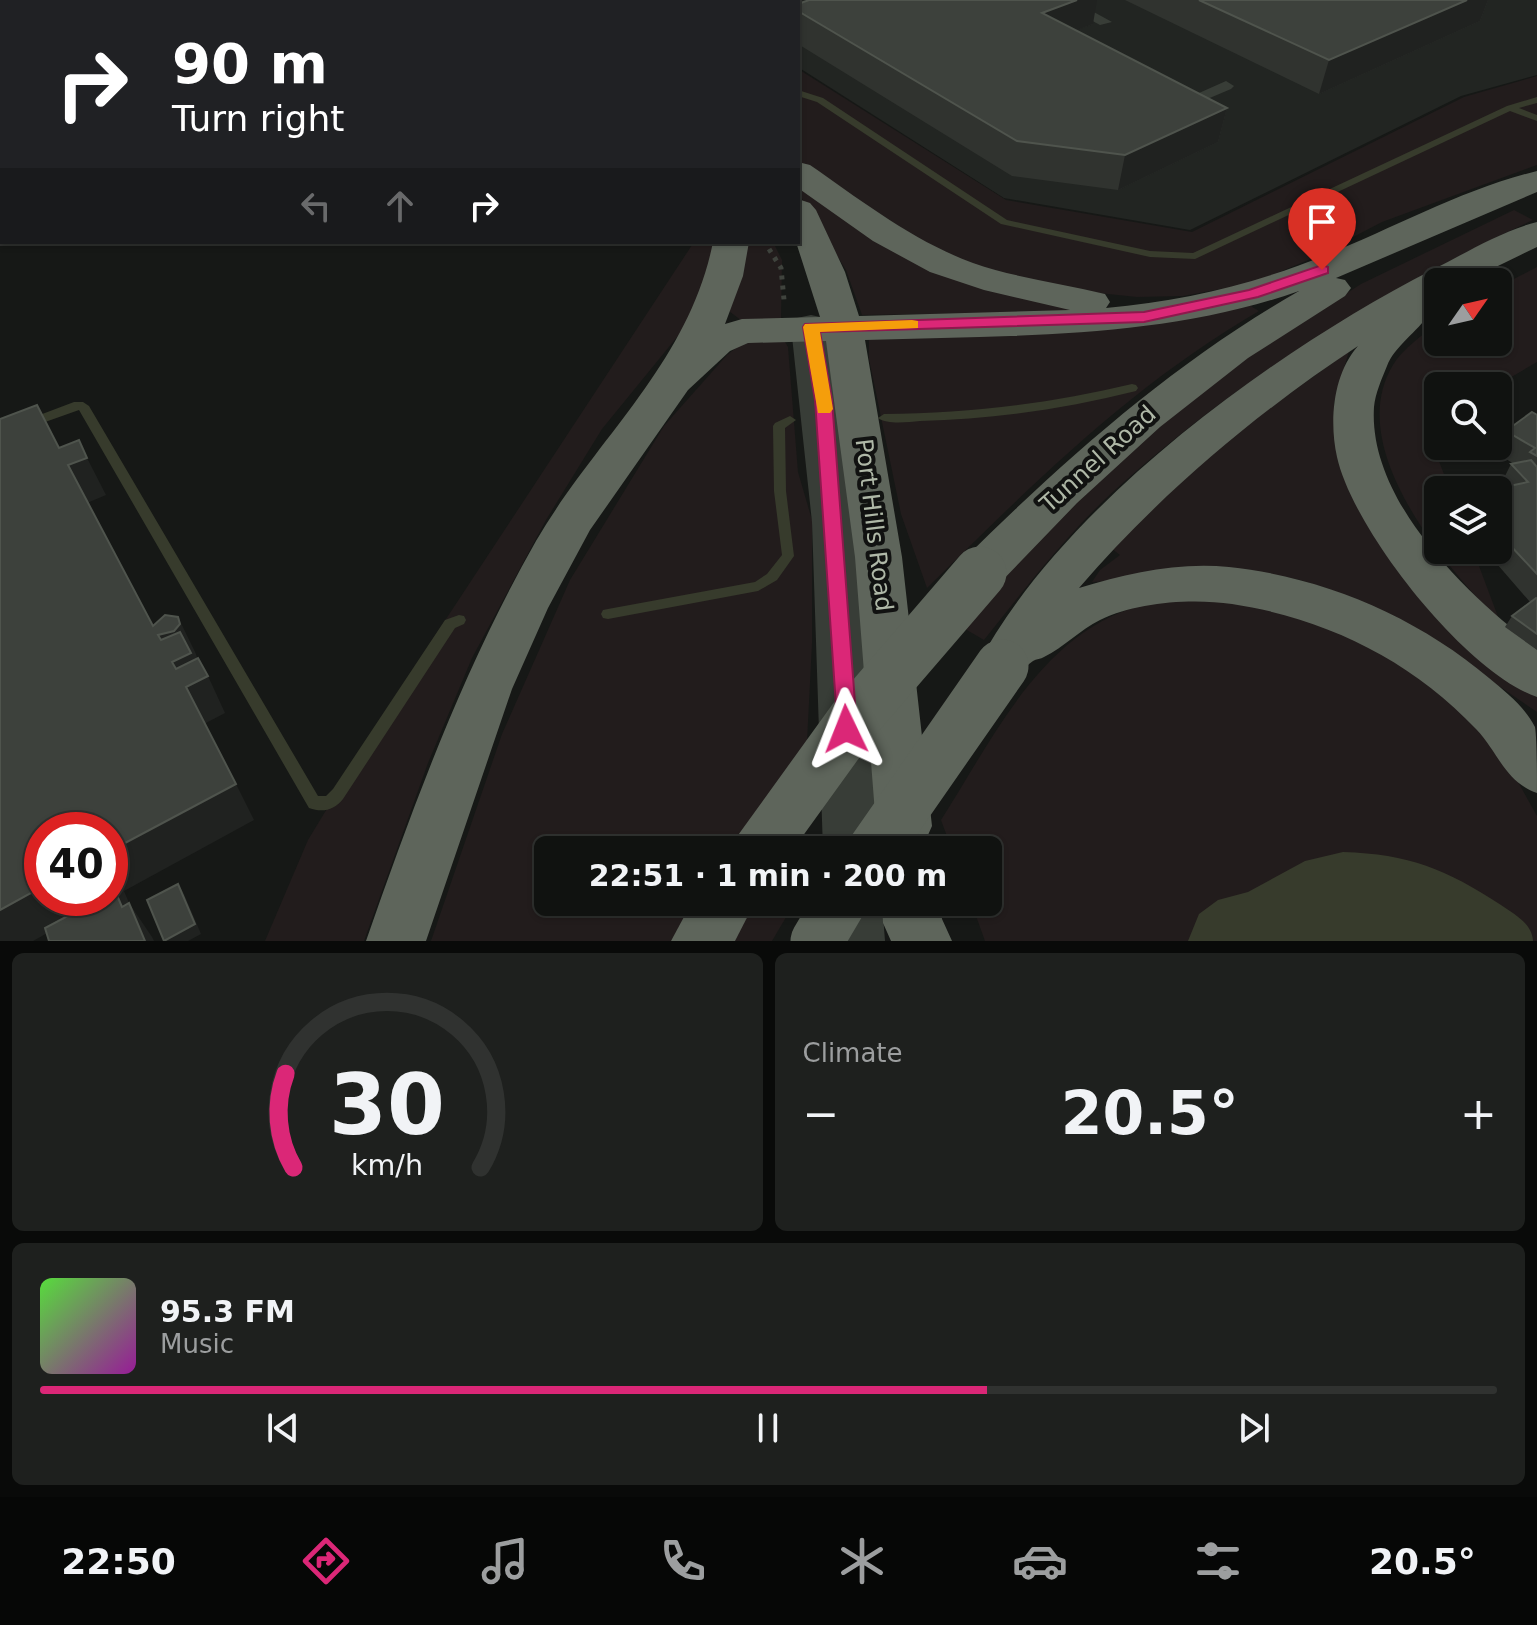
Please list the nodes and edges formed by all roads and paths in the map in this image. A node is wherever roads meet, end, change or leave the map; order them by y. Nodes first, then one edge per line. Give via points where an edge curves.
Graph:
1 (1061, 0) edge
2 (1105, 22) dead end
3 (1226, 86) dead end
4 (1180, 105) edge
5 (800, 173) edge
6 (1537, 181) edge
7 (1537, 191) edge
8 (800, 214) edge
9 (1537, 235) edge
10 (730, 244) edge
11 (788, 244) edge
12 (1484, 268) edge
13 (1424, 305) edge
14 (1200, 306) junction
15 (828, 326) junction
16 (668, 385) junction
17 (1002, 666) junction
18 (1537, 676) edge
19 (1463, 682) junction
20 (1537, 732) edge
21 (1537, 770) edge
22 (770, 836) edge
23 (850, 836) edge
24 (884, 836) edge
25 (905, 836) edge
26 (717, 916) edge
27 (396, 941) edge
28 (701, 941) edge

1 - 2 lane
3 - 4 lane
5 - 14 highway via 909,247 974,275 1094,303
6 - 14 highway via 1307,276
7 - 22 highway, Tunnel Road, bridge via 1349,278 1246,340 1127,429 980,573 856,717
8 - 15 highway, Port Hills Road via 828,271
9 - 12 highway
9 - 17 highway via 1480,258 1383,310 1248,402 1147,492 1055,585
10 - 16 highway via 713,313
11 - 15 highway, Port Hills Road via 806,294
13 - 18 highway via 1381,339 1363,363 1352,406 1353,433 1372,493 1420,567 1457,610
14 - 15 highway via 1090,321
15 - 16 highway via 728,335
15 - 23 street, Port Hills Road via 823,400 842,638
15 - 25 highway, Port Hills Road via 888,636
16 - 27 highway via 571,522 523,610 461,753
17 - 19 highway via 1070,612 1159,586 1208,584 1312,602 1415,648
17 - 24 highway, bridge
19 - 20 highway
19 - 21 highway
26 - 28 highway

